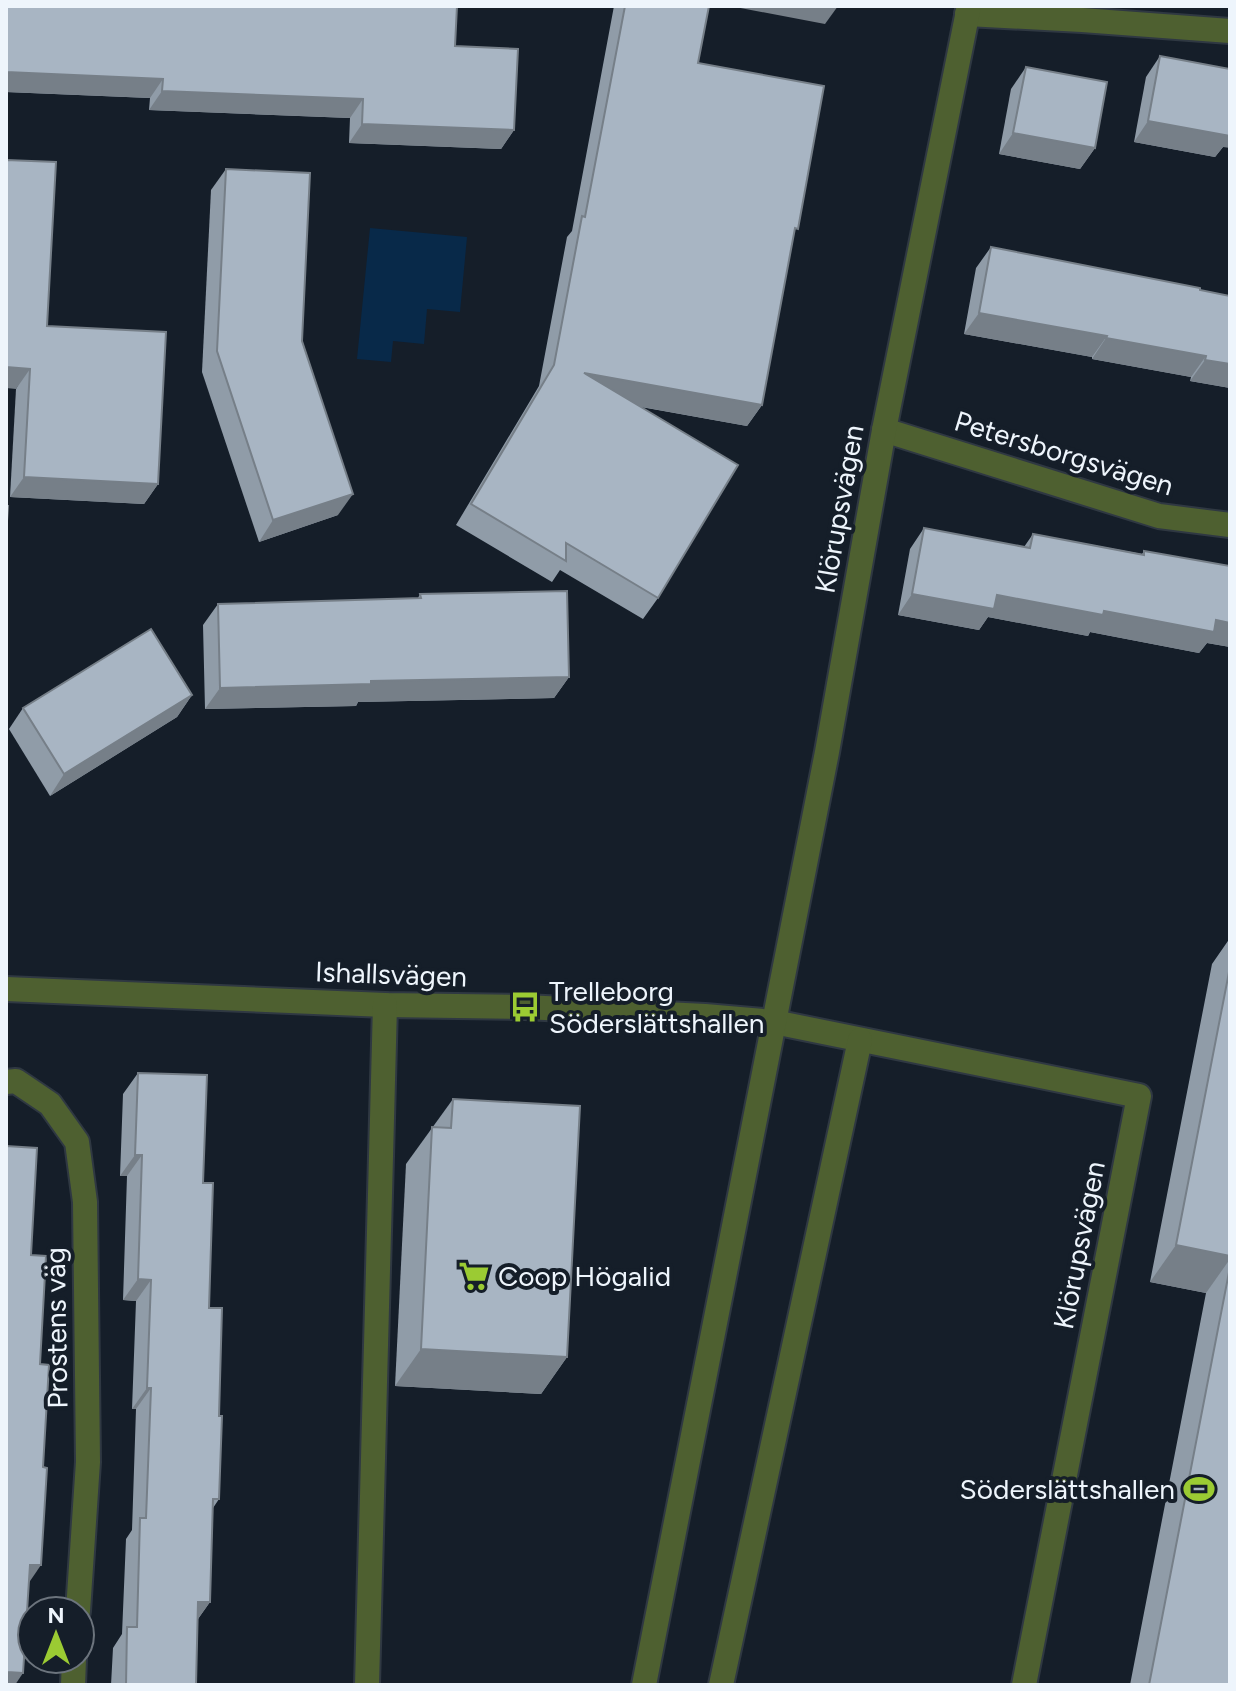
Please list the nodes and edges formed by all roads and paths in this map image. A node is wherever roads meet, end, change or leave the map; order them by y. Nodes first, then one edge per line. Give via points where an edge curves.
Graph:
1 (968, 10) edge
2 (1230, 31) edge
3 (884, 430) junction
4 (1230, 525) edge
5 (6, 989) edge
6 (385, 1005) junction
7 (774, 1022) junction
8 (860, 1040) junction
9 (6, 1082) edge
10 (79, 1595) edge
11 (367, 1685) edge
12 (644, 1685) edge
13 (721, 1685) edge
14 (1024, 1685) edge

1 - 2 street
1 - 3 street, Klörupsvägen
3 - 4 street, Petersborgsvägen via 1159,516
3 - 7 street, Klörupsvägen
5 - 6 street, Ishallsvägen
6 - 7 street, Ishallsvägen via 555,1008
6 - 11 street
7 - 8 street, Klörupsvägen
7 - 12 street, Klörupsvägen
8 - 13 street
8 - 14 street, Klörupsvägen via 1139,1096
9 - 10 street, Prostens väg via 16,1081 50,1104 77,1142 85,1202 88,1462

